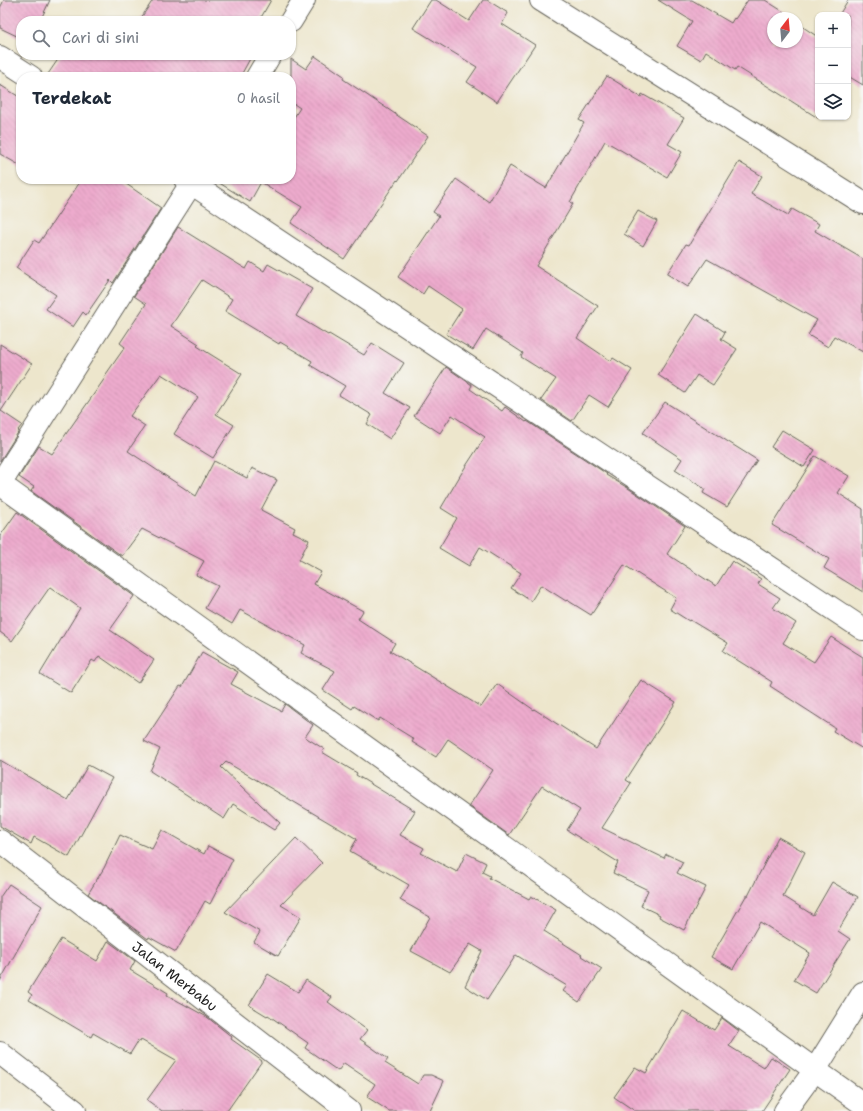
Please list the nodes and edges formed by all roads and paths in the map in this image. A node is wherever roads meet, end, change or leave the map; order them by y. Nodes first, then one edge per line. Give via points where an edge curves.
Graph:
1 (304, 0) edge
2 (541, 0) edge
3 (294, 16) edge
4 (0, 57) edge
5 (267, 60) edge
6 (23, 72) edge
7 (260, 72) edge
8 (188, 184) edge
9 (196, 184) edge
10 (863, 203) edge
11 (0, 484) edge
12 (863, 629) edge
13 (0, 841) edge
14 (863, 993) edge
15 (0, 1053) edge
16 (815, 1070) junction
17 (863, 1104) edge
18 (75, 1111) edge
19 (349, 1111) edge
20 (785, 1111) edge

1 - 3 street
2 - 10 street
4 - 6 street
5 - 7 street
8 - 11 street
9 - 12 street
11 - 16 street
13 - 19 street, Jalan Merbabu
14 - 16 street
15 - 18 street
16 - 17 street
16 - 20 street

